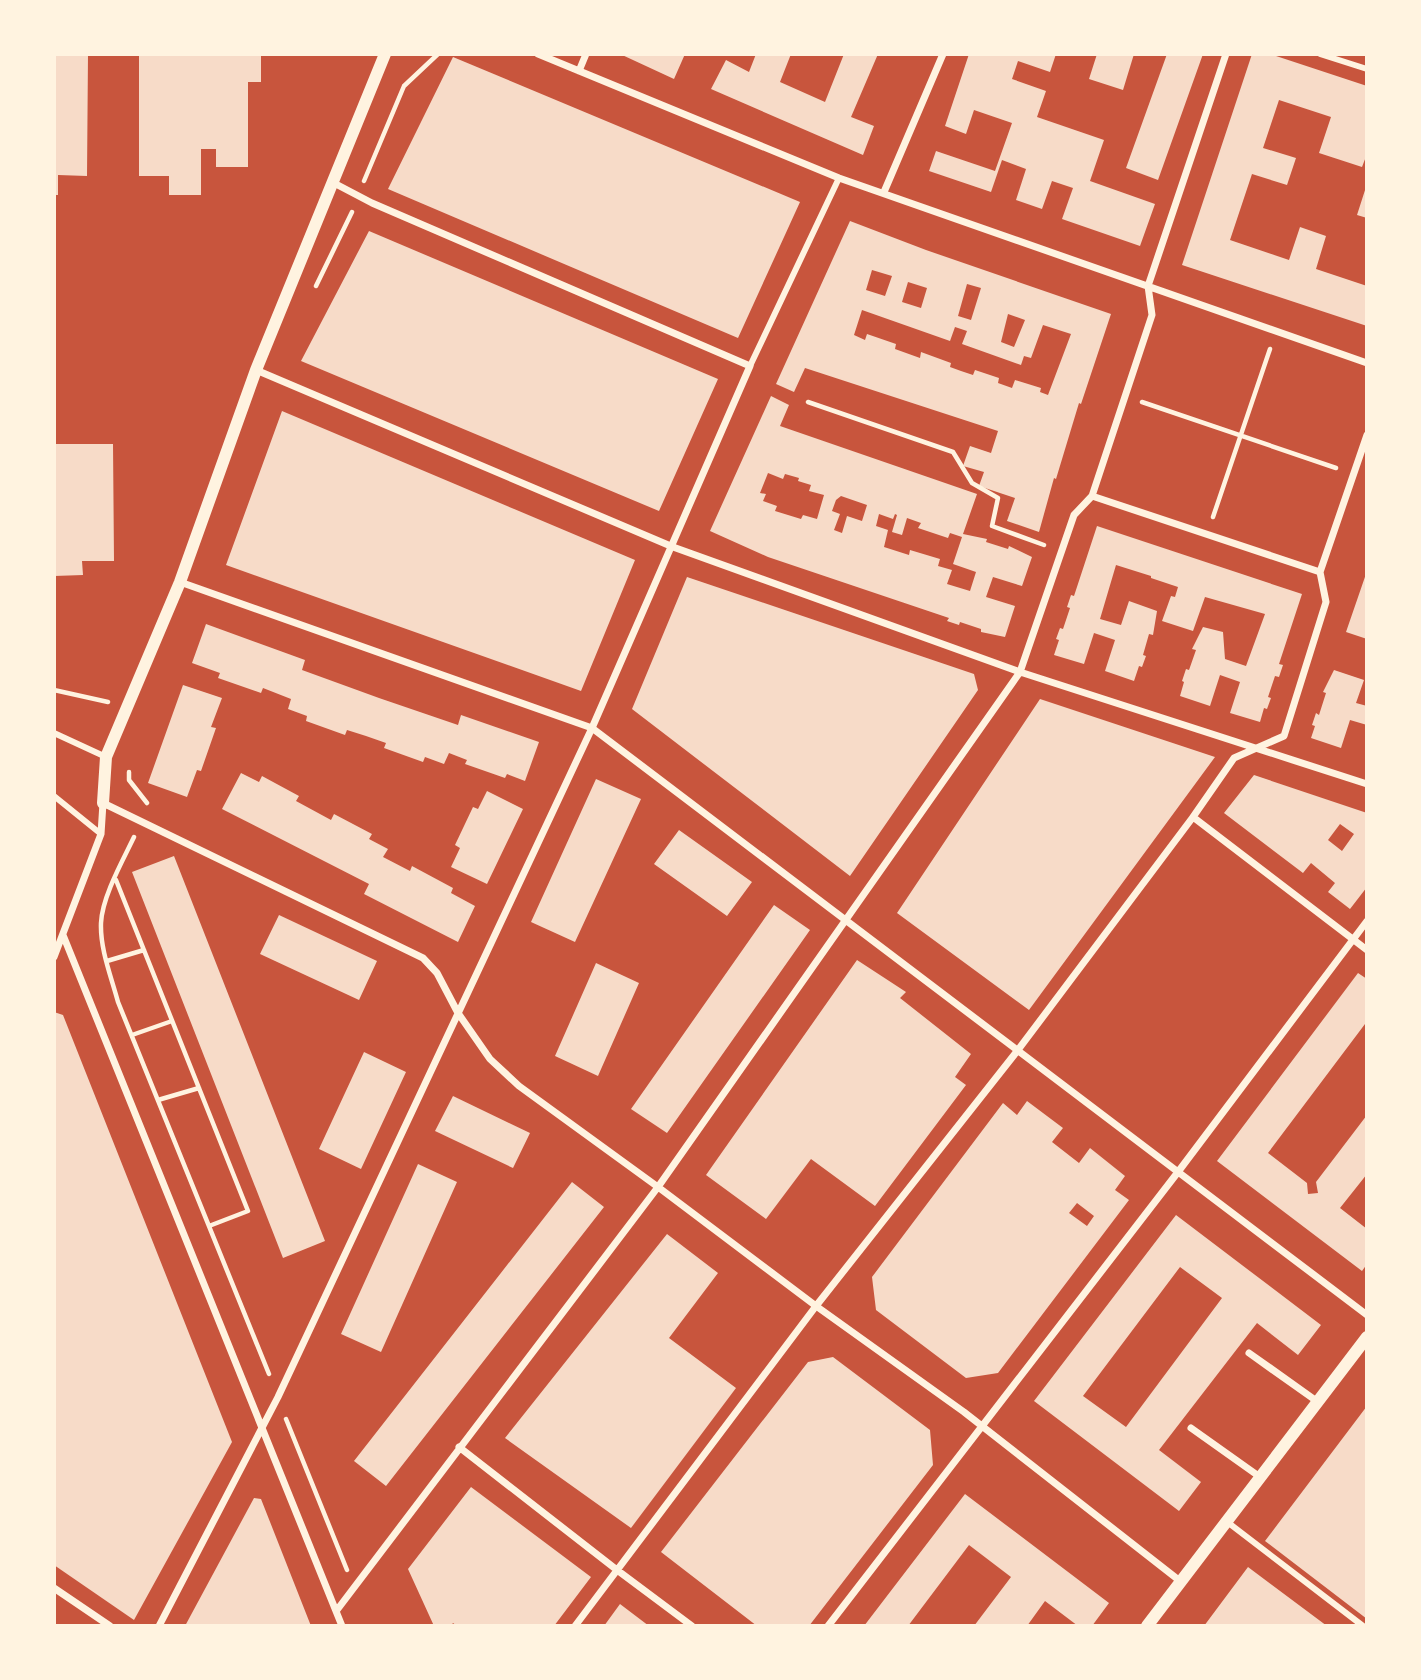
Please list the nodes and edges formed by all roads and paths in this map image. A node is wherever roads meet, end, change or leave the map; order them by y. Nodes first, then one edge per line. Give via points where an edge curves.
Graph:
1 (385, 54) edge
2 (438, 54) edge
3 (538, 54) edge
4 (586, 54) edge
5 (943, 54) edge
6 (1226, 54) edge
7 (1320, 54) edge
8 (1367, 69) edge
9 (579, 71) junction
10 (366, 177) dead end
11 (839, 178) junction
12 (332, 181) junction
13 (884, 192) junction
14 (1148, 286) junction
15 (1270, 349) dead end
16 (1367, 363) edge
17 (750, 366) junction
18 (256, 370) junction
19 (1135, 400) dead end
20 (808, 402) dead end
21 (1367, 435) edge
22 (1242, 436) junction
23 (1346, 472) dead end
24 (1092, 496) junction
25 (1209, 527) dead end
26 (673, 547) junction
27 (1061, 552) junction
28 (1320, 572) junction
29 (180, 582) junction
30 (1020, 672) junction
31 (54, 690) edge
32 (110, 703) dead end
33 (593, 728) junction
34 (54, 733) edge
35 (1254, 749) junction
36 (106, 757) junction
37 (1367, 784) edge
38 (54, 796) edge
39 (103, 803) junction
40 (1193, 817) junction
41 (101, 834) junction
42 (129, 847) dead end
43 (115, 880) junction
44 (846, 920) junction
45 (1367, 921) edge
46 (63, 935) junction
47 (1353, 939) junction
48 (144, 950) junction
49 (1367, 950) edge
50 (54, 957) edge
51 (107, 961) junction
52 (458, 1013) junction
53 (172, 1021) junction
54 (132, 1035) junction
55 (1018, 1050) junction
56 (199, 1088) junction
57 (158, 1100) junction
58 (1178, 1172) junction
59 (658, 1187) junction
60 (209, 1226) junction
61 (816, 1306) junction
62 (1367, 1315) edge
63 (1367, 1337) edge
64 (260, 1350) dead end
65 (1249, 1353) dead end
66 (1318, 1402) junction
67 (285, 1416) dead end
68 (261, 1426) junction
69 (983, 1427) junction
70 (1191, 1429) dead end
71 (459, 1447) junction
72 (1260, 1477) junction
73 (1226, 1521) junction
74 (341, 1552) dead end
75 (617, 1570) junction
76 (1180, 1581) junction
77 (54, 1588) edge
78 (337, 1610) junction
79 (110, 1626) edge
80 (159, 1626) edge
81 (342, 1626) edge
82 (575, 1626) edge
83 (692, 1626) edge
84 (828, 1626) edge
85 (1147, 1626) edge
86 (1363, 1626) edge

1 - 12 street
2 - 10 path via 404,86
3 - 9 street
4 - 9 street
5 - 13 street
6 - 14 street
7 - 8 street
9 - 11 street
11 - 13 street
11 - 17 street
12 - 17 street via 358,197
12 - 18 street
13 - 14 street
14 - 16 street
14 - 24 street via 1152,315
15 - 22 path
17 - 26 street
18 - 26 street
18 - 29 street
19 - 22 path
20 - 27 path via 953,452 972,483 998,498 992,526
21 - 28 street
22 - 23 path
22 - 25 path
24 - 27 street via 1074,515
24 - 28 street
26 - 30 street
26 - 33 street
27 - 30 street
28 - 35 street via 1326,601 1284,736
29 - 33 street
29 - 36 street
30 - 35 street
30 - 44 street
31 - 32 path
33 - 44 street
33 - 52 street
34 - 36 street
35 - 37 street
35 - 40 street via 1234,758
36 - 39 street
38 - 41 street
39 - 41 street
39 - 52 street via 423,958 437,973
40 - 47 street
40 - 55 street
41 - 46 street
42 - 43 path
43 - 48 path
43 - 51 path via 101,920
44 - 55 street
44 - 59 street
45 - 47 street
46 - 50 street
46 - 68 street
47 - 49 street
47 - 58 street
48 - 51 path
48 - 53 path
51 - 54 path
52 - 59 street via 490,1059 519,1086
52 - 68 street
53 - 54 path
53 - 56 path
54 - 57 path
55 - 58 street
55 - 61 street
56 - 57 path
56 - 60 path via 248,1211
57 - 60 path
58 - 62 street
58 - 69 street
59 - 61 street
59 - 71 street
60 - 64 path
61 - 69 street
61 - 75 street
63 - 66 street
65 - 66 street
66 - 72 street
67 - 74 path
68 - 78 street
68 - 80 street
69 - 76 street
69 - 84 street
70 - 72 street
71 - 75 street
71 - 78 street
72 - 73 street
73 - 76 street
73 - 86 street
75 - 82 street
75 - 83 street
76 - 85 street
77 - 79 street
78 - 81 street

